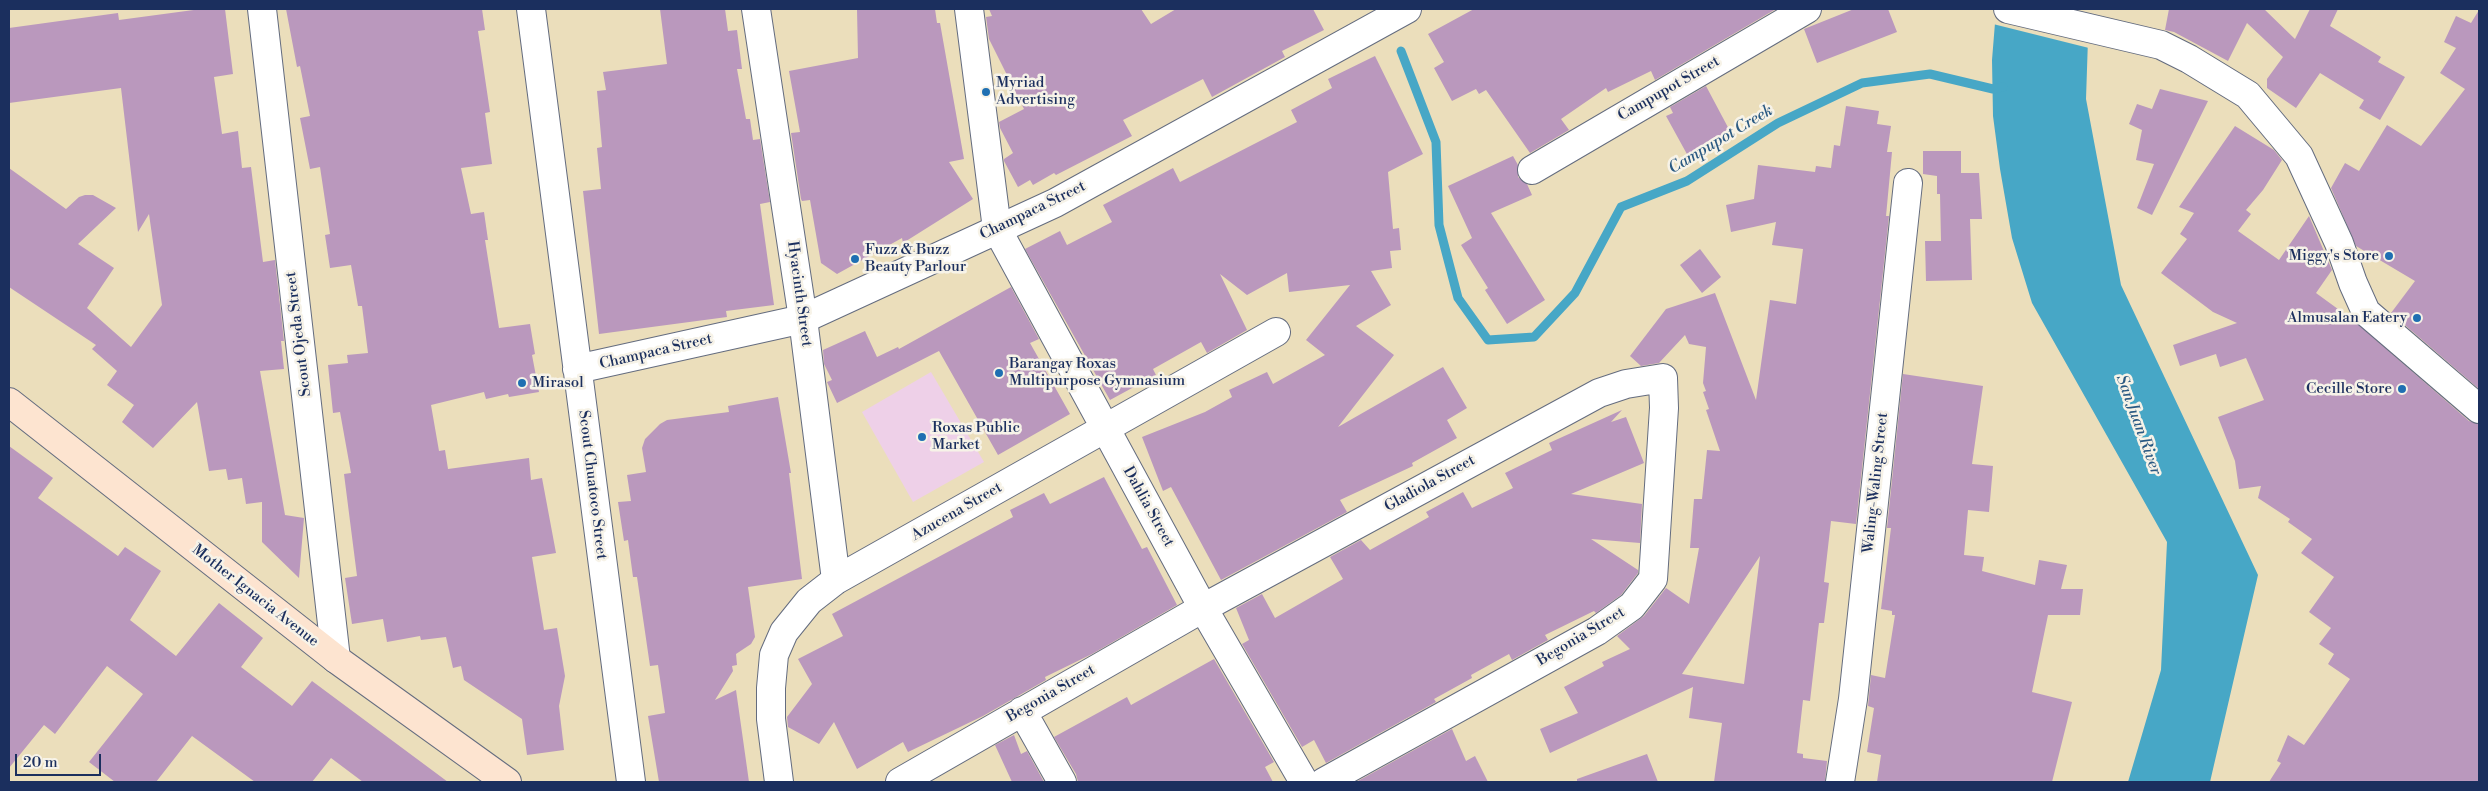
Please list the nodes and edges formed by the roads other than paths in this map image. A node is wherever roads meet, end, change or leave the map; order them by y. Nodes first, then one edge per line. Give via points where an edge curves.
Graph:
1 (262, 9) edge
2 (531, 9) edge
3 (756, 9) edge
4 (968, 9) edge
5 (1407, 9) edge
6 (1807, 9) edge
7 (2008, 9) edge
8 (1532, 170) dead end
9 (1908, 183) dead end
10 (997, 230) junction
11 (803, 319) junction
12 (1276, 332) dead end
13 (577, 369) junction
14 (1663, 378) joint
15 (9, 402) edge
16 (2479, 409) edge
17 (1104, 428) junction
18 (836, 580) junction
19 (1203, 608) junction
20 (336, 659) junction
21 (1022, 711) junction
22 (507, 782) edge
23 (631, 782) edge
24 (779, 782) edge
25 (900, 782) edge
26 (1062, 782) edge
27 (1304, 782) edge
28 (1324, 782) edge
29 (1840, 782) edge

1 - 20 street, Scout Ojeda Street
2 - 13 street, Scout Chuatoco Street
3 - 11 street, Hyacinth Street
4 - 10 street
5 - 10 street, Champaca Street via 1055,203
6 - 8 street, Campupot Street
7 - 16 street via 2161,46 2248,95 2299,156 2366,312
9 - 29 street, Waling-Waling Street via 1853,699
10 - 11 street, Champaca Street
10 - 17 street, Dahlia Street
11 - 13 street, Champaca Street
11 - 18 street, Hyacinth Street
12 - 17 street, Azucena Street
13 - 23 street, Scout Chuatoco Street
14 - 19 street, Gladiola Street via 1599,392
14 - 28 street, Begonia Street via 1653,579 1632,606 1598,630
15 - 20 main road, Mother Ignacia Avenue
17 - 18 street, Azucena Street
17 - 19 street, Dahlia Street
18 - 24 street, Azucena Street via 809,601 784,632 774,655 772,719
19 - 21 street, Begonia Street
19 - 27 street, Dahlia Street
20 - 22 main road, Mother Ignacia Avenue
21 - 25 street, Begonia Street
21 - 26 street

